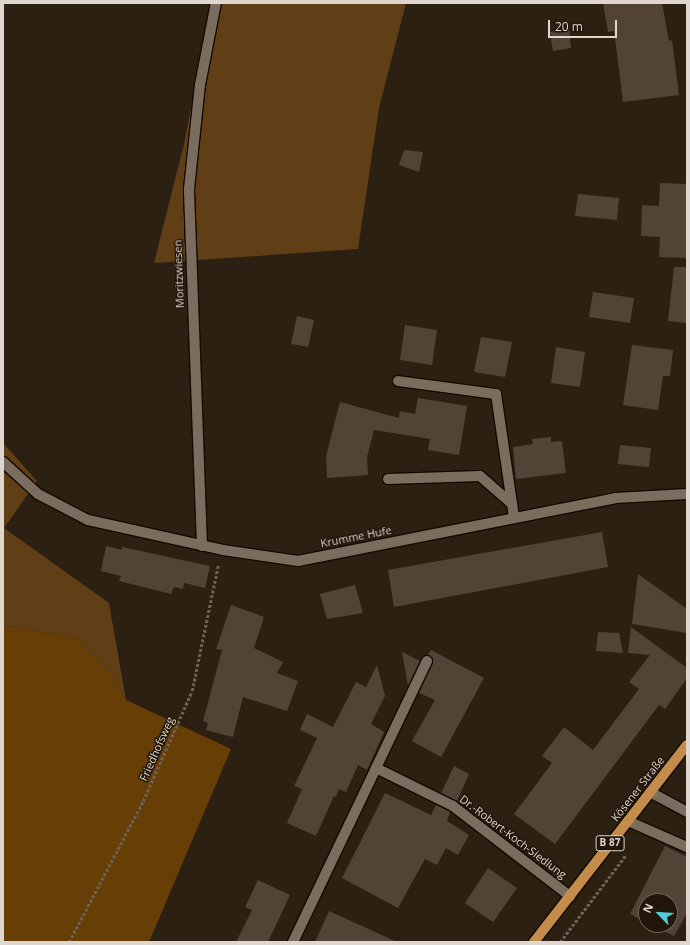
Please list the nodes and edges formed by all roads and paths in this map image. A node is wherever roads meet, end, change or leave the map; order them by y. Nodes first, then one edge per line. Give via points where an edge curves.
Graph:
1 (216, 3) edge
2 (398, 381) dead end
3 (3, 462) edge
4 (388, 479) dead end
5 (687, 494) edge
6 (512, 504) junction
7 (514, 518) junction
8 (202, 546) junction
9 (223, 550) junction
10 (427, 661) dead end
11 (687, 745) edge
12 (376, 768) junction
13 (650, 792) junction
14 (687, 812) edge
15 (628, 821) junction
16 (687, 847) edge
17 (627, 853) dead end
18 (570, 896) junction
19 (69, 942) edge
20 (293, 942) edge
21 (534, 942) edge
22 (560, 942) edge

1 - 8 street, Moritzwiesen via 200,85 189,189
2 - 6 street via 496,394
3 - 8 street, Krumme Hufe via 38,494 88,520
4 - 6 street via 480,476
5 - 7 street, Krumme Hufe via 616,498
6 - 7 street
7 - 9 street, Krumme Hufe via 298,561
8 - 9 street, Krumme Hufe
9 - 19 path, Friedhofsweg via 192,691 143,801
10 - 12 street
11 - 13 main road, Kösener Straße / B 87
12 - 18 street, Dr.-Robert-Koch-Siedlung via 453,806
12 - 20 street
13 - 14 street
13 - 15 main road, Kösener Straße / B 87
15 - 16 street
15 - 18 main road, Kösener Straße / B 87
17 - 22 path
18 - 21 main road, Kösener Straße / B 87

